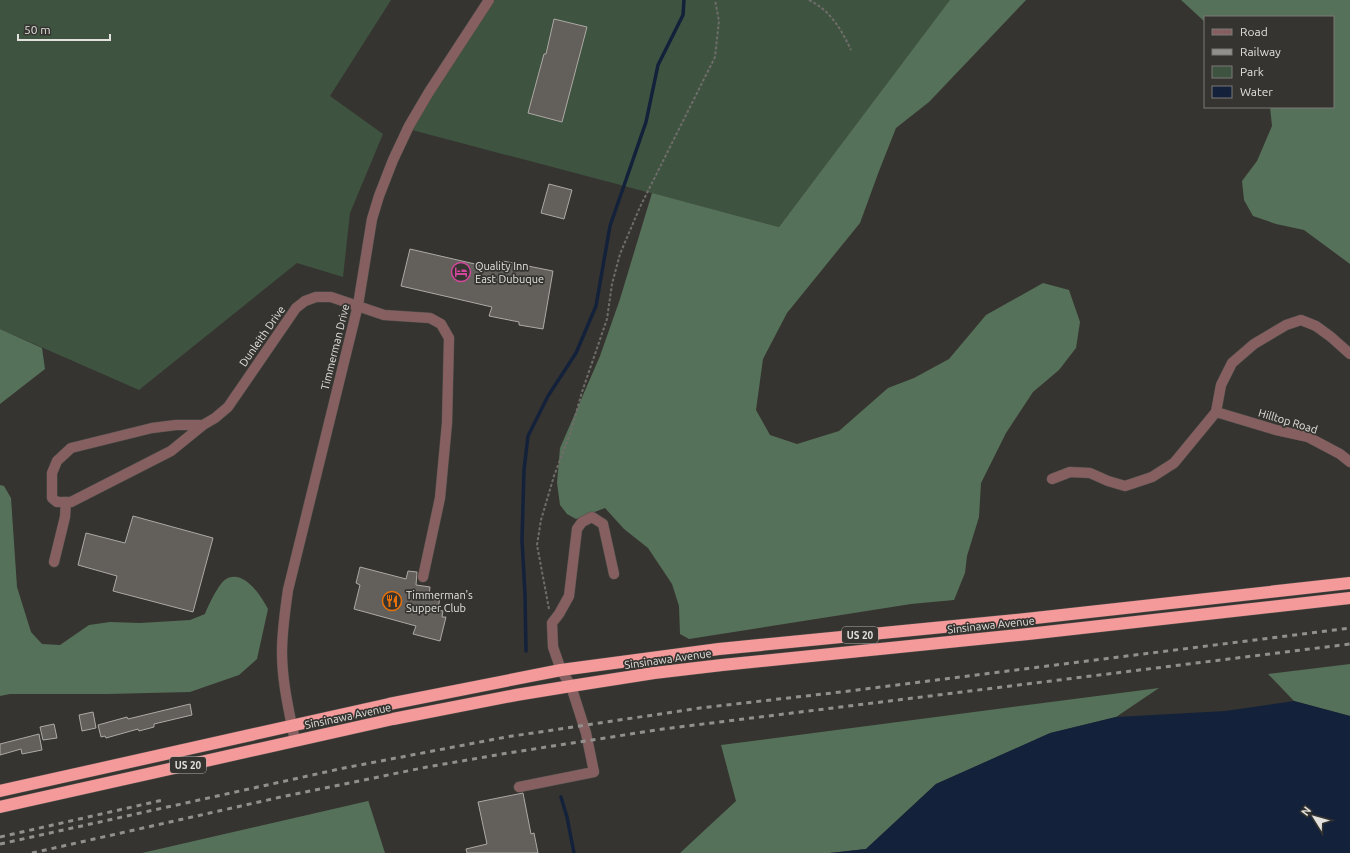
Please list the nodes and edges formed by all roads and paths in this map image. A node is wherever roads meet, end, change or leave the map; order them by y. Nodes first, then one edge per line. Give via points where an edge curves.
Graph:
1 (489, 0) edge
2 (716, 0) edge
3 (809, 0) edge
4 (851, 50) dead end
5 (358, 305) junction
6 (1350, 354) edge
7 (1216, 412) junction
8 (203, 425) junction
9 (1350, 462) edge
10 (1052, 479) dead end
11 (66, 502) junction
12 (54, 562) dead end
13 (614, 574) dead end
14 (423, 577) dead end
15 (1350, 583) edge
16 (1350, 598) edge
17 (552, 624) junction
18 (561, 670) junction
19 (571, 686) junction
20 (292, 726) junction
21 (295, 741) junction
22 (519, 788) dead end
23 (0, 791) edge
24 (0, 807) edge

1 - 5 street, Timmerman Drive via 429,92 392,160 372,219
2 - 17 path via 719,21 715,57 653,180 620,254 607,319 541,520 537,545
3 - 4 path via 831,16
5 - 8 street, Dunleith Drive via 327,296 305,301 296,308 228,407
5 - 14 street, Dunleith Drive via 384,315 430,318 440,324 449,338 447,423 440,498
5 - 20 street, Timmerman Drive via 288,590 282,652
6 - 7 street via 1316,326 1301,320 1286,325 1254,344 1232,363 1221,385
7 - 9 street, Hilltop Road via 1308,437
7 - 10 street via 1174,463 1152,477 1126,486 1090,473 1070,472
8 - 11 street, Dunleith Drive via 171,451
8 - 11 street via 152,428 71,448 57,461 52,473 52,498 57,502
11 - 12 street via 65,518
13 - 17 street via 603,524 592,517 582,522 577,529 569,596
15 - 18 highway, Sinsinawa Avenue / US 20 via 1026,619 719,649
16 - 19 highway, Sinsinawa Avenue / US 20 via 722,665
17 - 18 street via 553,647
18 - 19 street
18 - 20 highway, Sinsinawa Avenue / US 20
19 - 21 highway, Sinsinawa Avenue / US 20 via 434,710
19 - 22 street via 584,725 594,772
20 - 21 street, Timmerman Drive
20 - 23 highway, Sinsinawa Avenue / US 20
21 - 24 highway, Sinsinawa Avenue / US 20

